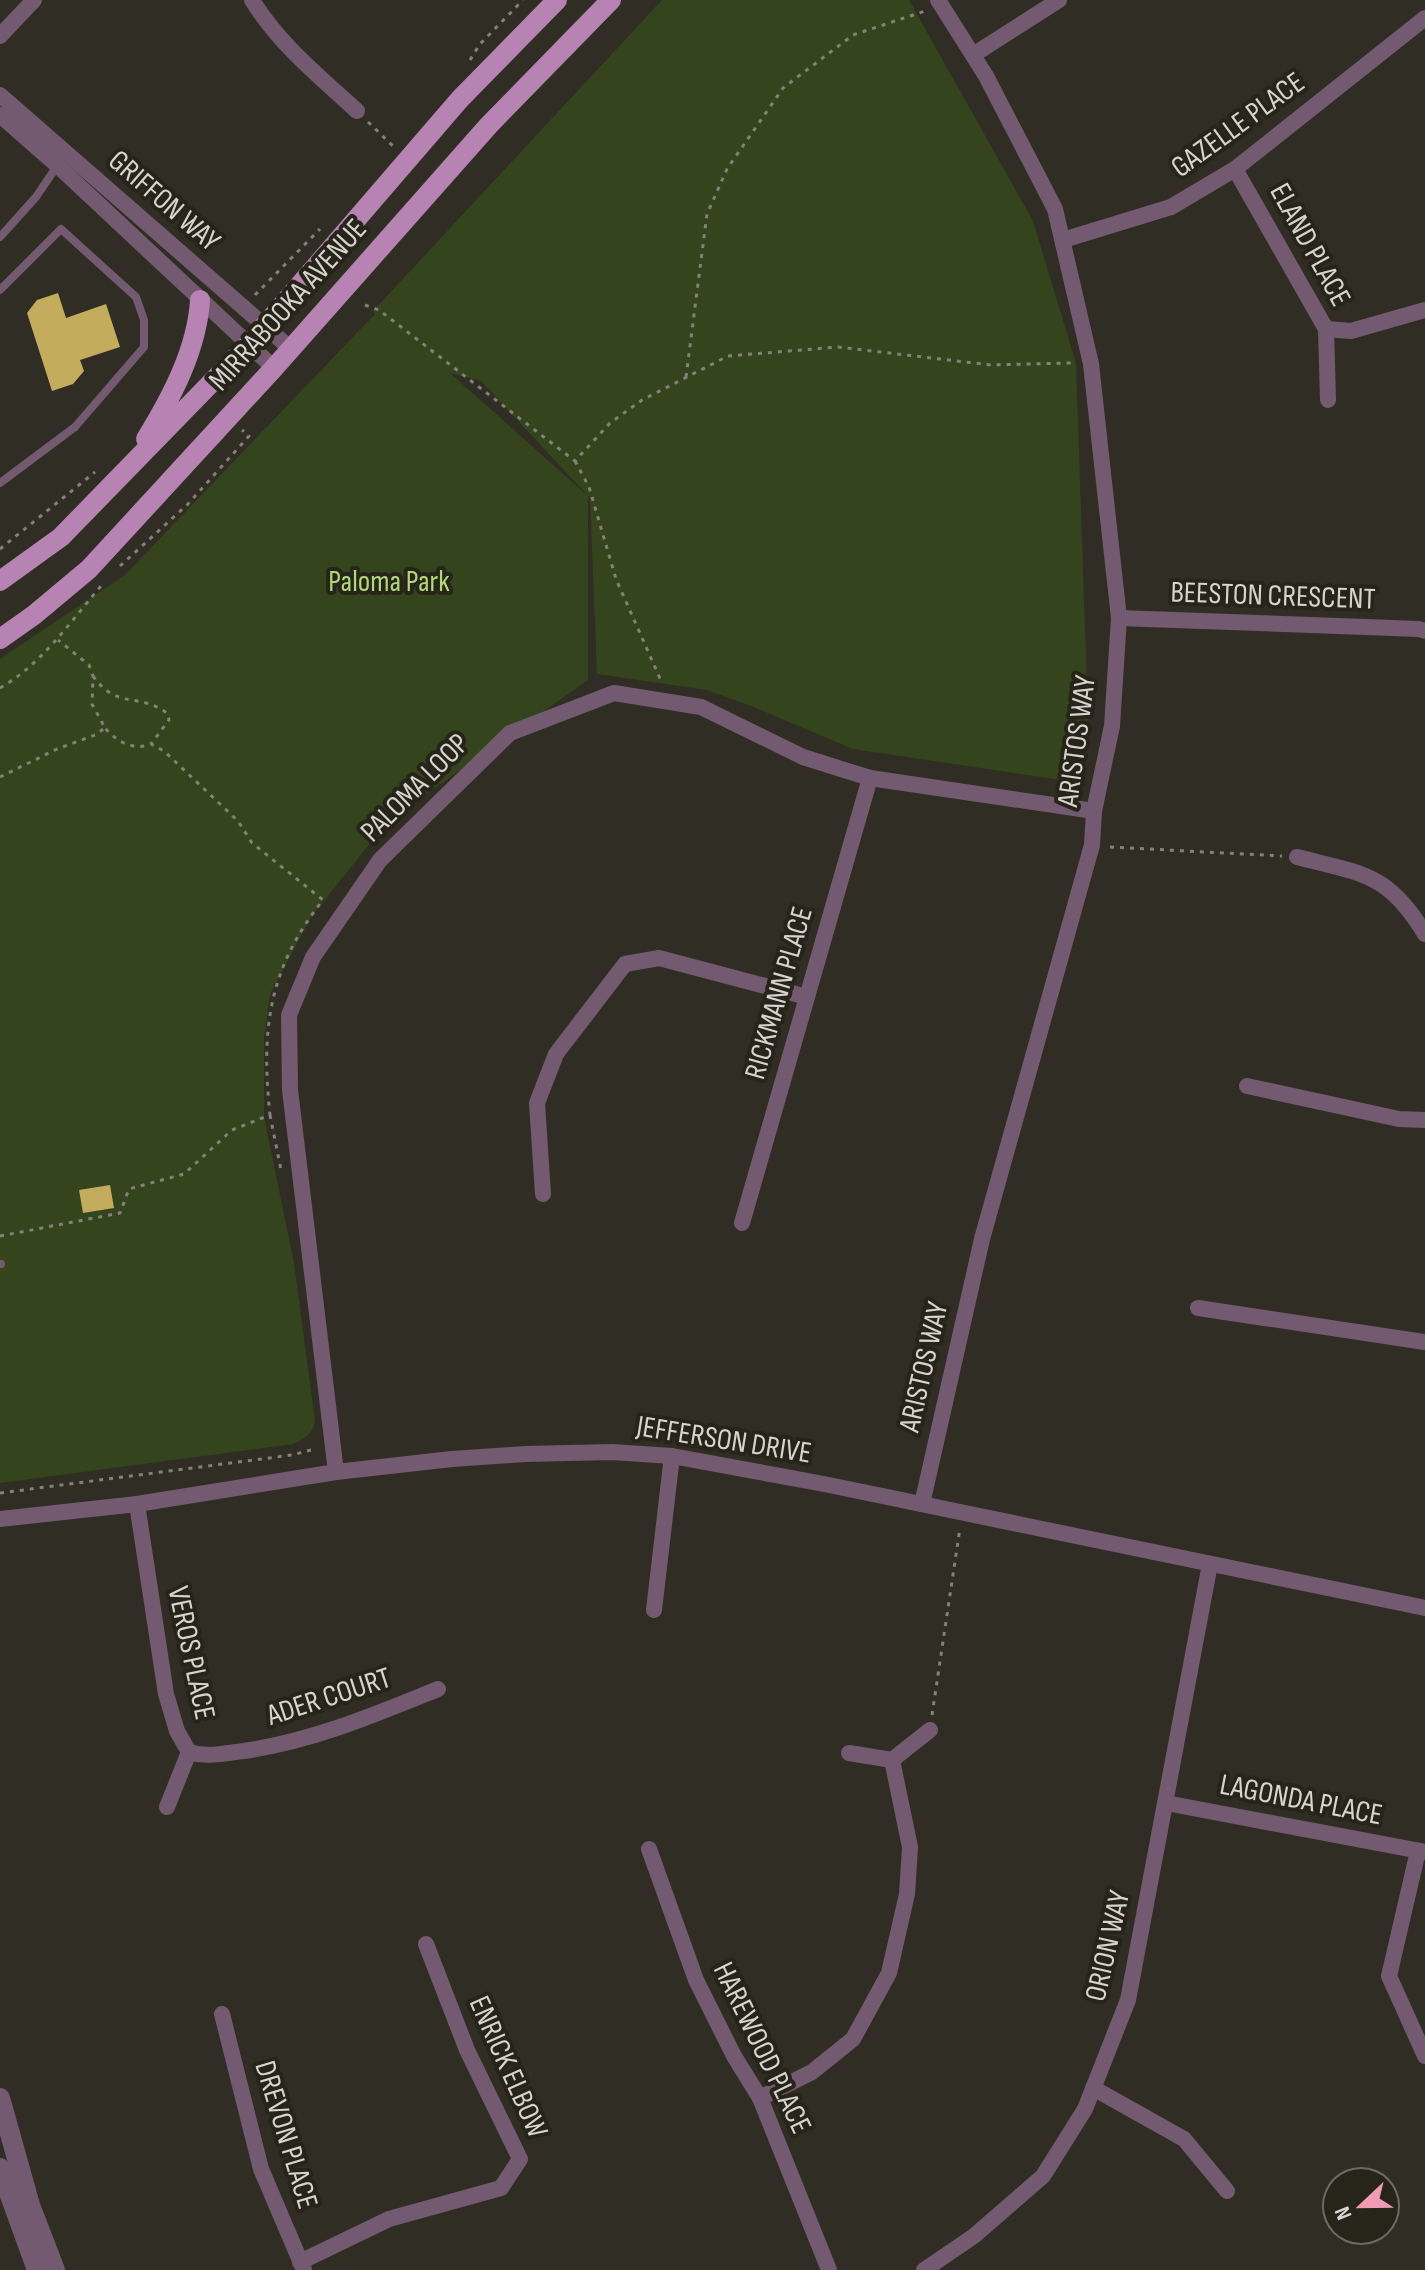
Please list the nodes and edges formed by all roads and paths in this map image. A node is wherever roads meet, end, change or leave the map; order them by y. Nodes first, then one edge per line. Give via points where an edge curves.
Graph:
1 (34, 0) edge
2 (252, 0) edge
3 (523, 0) edge
4 (557, 0) edge
5 (611, 0) edge
6 (1059, 0) edge
7 (940, 3) edge
8 (1425, 18) edge
9 (0, 36) edge
10 (973, 55) junction
11 (463, 70) dead end
12 (0, 95) edge
13 (357, 111) joint
14 (0, 115) edge
15 (395, 147) dead end
16 (58, 166) junction
17 (1235, 169) junction
18 (324, 225) dead end
19 (0, 237) edge
20 (1063, 240) junction
21 (0, 290) edge
22 (200, 300) junction
23 (365, 305) dead end
24 (246, 307) junction
25 (1425, 310) edge
26 (264, 325) junction
27 (1326, 329) junction
28 (248, 345) junction
29 (291, 349) junction
30 (1091, 364) junction
31 (274, 368) junction
32 (686, 377) junction
33 (1328, 400) dead end
34 (249, 436) dead end
35 (575, 461) junction
36 (104, 465) dead end
37 (127, 470) junction
38 (0, 483) edge
39 (0, 549) edge
40 (114, 572) dead end
41 (0, 581) edge
42 (104, 583) dead end
43 (1119, 618) junction
44 (1425, 631) edge
45 (0, 639) edge
46 (58, 639) junction
47 (93, 676) junction
48 (0, 688) edge
49 (669, 702) junction
50 (105, 728) junction
51 (151, 744) junction
52 (0, 777) edge
53 (870, 778) junction
54 (1094, 811) junction
55 (1092, 845) junction
56 (1297, 857) joint
57 (1425, 934) edge
58 (807, 997) junction
59 (1247, 1086) dead end
60 (270, 1115) junction
61 (1425, 1120) edge
62 (282, 1174) dead end
63 (543, 1194) dead end
64 (742, 1223) dead end
65 (0, 1236) edge
66 (1198, 1308) dead end
67 (1425, 1342) edge
68 (320, 1437) dead end
69 (672, 1456) junction
70 (336, 1472) junction
71 (0, 1493) edge
72 (137, 1504) junction
73 (922, 1504) junction
74 (962, 1513) junction
75 (2, 1520) edge
76 (1210, 1564) junction
77 (1425, 1608) edge
78 (654, 1610) dead end
79 (438, 1689) dead end
80 (930, 1730) joint
81 (189, 1752) junction
82 (849, 1753) dead end
83 (892, 1760) junction
84 (1166, 1803) junction
85 (167, 1807) dead end
86 (649, 1849) dead end
87 (1422, 1852) edge
88 (426, 1944) dead end
89 (222, 2014) dead end
90 (1425, 2056) edge
91 (1093, 2088) junction
92 (0, 2098) edge
93 (760, 2098) junction
94 (0, 2168) edge
95 (1227, 2191) dead end
96 (302, 2266) edge
97 (37, 2270) edge
98 (55, 2270) edge
99 (829, 2270) edge
100 (924, 2270) edge

1 - 9 street
2 - 13 street via 290,50
3 - 11 path via 480,44
4 - 26 main road, MIRRABOOKA AVENUE via 460,99
5 - 29 main road, MIRRABOOKA AVENUE via 489,125
6 - 10 street
7 - 10 street, ARISTOS WAY
7 - 32 path via 853,35 783,88 727,169 707,214
8 - 17 street, GAZELLE PLACE
10 - 20 street, ARISTOS WAY via 1055,209
12 - 24 street, GRIFFON WAY
13 - 15 path
14 - 16 street, GRIFFON WAY
16 - 19 lane
16 - 22 street, GRIFFON WAY
17 - 20 street, GAZELLE PLACE via 1171,207
17 - 27 street, ELAND PLACE
18 - 24 path
20 - 30 street, ARISTOS WAY
21 - 38 lane via 61,229 136,297 144,320 144,347 75,427
22 - 28 street, GRIFFON WAY
22 - 37 main road via 199,322 172,393
23 - 35 path via 379,310
24 - 26 street, GRIFFON WAY
25 - 27 street via 1351,331
26 - 28 main road, MIRRABOOKA AVENUE
26 - 29 street, GRIFFON WAY
27 - 33 street, ELAND PLACE
28 - 31 street, GRIFFON WAY
28 - 37 main road, MIRRABOOKA AVENUE
29 - 31 main road, MIRRABOOKA AVENUE
30 - 32 path via 991,365 838,347 728,356
30 - 43 street, ARISTOS WAY
31 - 45 main road, MIRRABOOKA AVENUE via 89,569
32 - 35 path via 610,423
34 - 40 path via 188,504
35 - 49 path via 589,487 616,579
36 - 39 path
37 - 41 main road, MIRRABOOKA AVENUE via 61,537
42 - 46 path
43 - 44 street, BEESTON CRESCENT
43 - 54 street, ARISTOS WAY via 1112,726
46 - 47 path via 89,665
46 - 48 path
47 - 50 path via 92,704
47 - 51 path via 115,698 149,703 167,713 169,720
49 - 53 street, PALOMA LOOP via 701,707 803,757
49 - 70 street, PALOMA LOOP via 614,693 510,733 380,860 313,957 289,1015 290,1090
50 - 51 path via 124,743
50 - 52 path
51 - 60 path via 238,821 252,843 323,900 307,920 273,994 265,1061
53 - 54 street, PALOMA LOOP
53 - 58 street, RICKMANN PLACE
54 - 55 street, ARISTOS WAY
55 - 56 path
55 - 73 street, ARISTOS WAY via 982,1239
56 - 57 street via 1364,874 1387,886
58 - 63 street via 659,958 625,964 556,1054 537,1103
58 - 64 street, RICKMANN PLACE
59 - 61 street
60 - 62 path
60 - 65 path via 232,1130 184,1174 129,1189 120,1213
66 - 67 street
68 - 71 path via 311,1450 292,1455
69 - 70 street, JEFFERSON DRIVE via 525,1454
69 - 73 street, JEFFERSON DRIVE
69 - 78 street
70 - 72 street, JEFFERSON DRIVE
72 - 75 street, JEFFERSON DRIVE
72 - 81 street, VEROS PLACE via 166,1694
73 - 74 street, JEFFERSON DRIVE
74 - 76 street, JEFFERSON DRIVE
74 - 80 path
76 - 77 street, JEFFERSON DRIVE
76 - 84 street, ORION WAY
79 - 81 street, ADER COURT via 315,1737 211,1755
80 - 83 street
81 - 85 street, VEROS PLACE
82 - 83 street
83 - 93 street via 910,1847 907,1894 889,1973 853,2039 812,2072
84 - 87 street, LAGONDA PLACE
84 - 91 street, ORION WAY via 1128,2000
86 - 93 street, HAREWOOD PLACE via 696,1980
87 - 90 street via 1389,1976
88 - 96 street, ENRICK ELBOW via 467,2050 520,2159 501,2188 389,2219
89 - 96 street, DREVON PLACE via 261,2169
91 - 95 street via 1184,2139
91 - 100 street, ORION WAY via 1043,2176 974,2236
92 - 98 street via 30,2205
93 - 99 street, HAREWOOD PLACE
94 - 97 street

